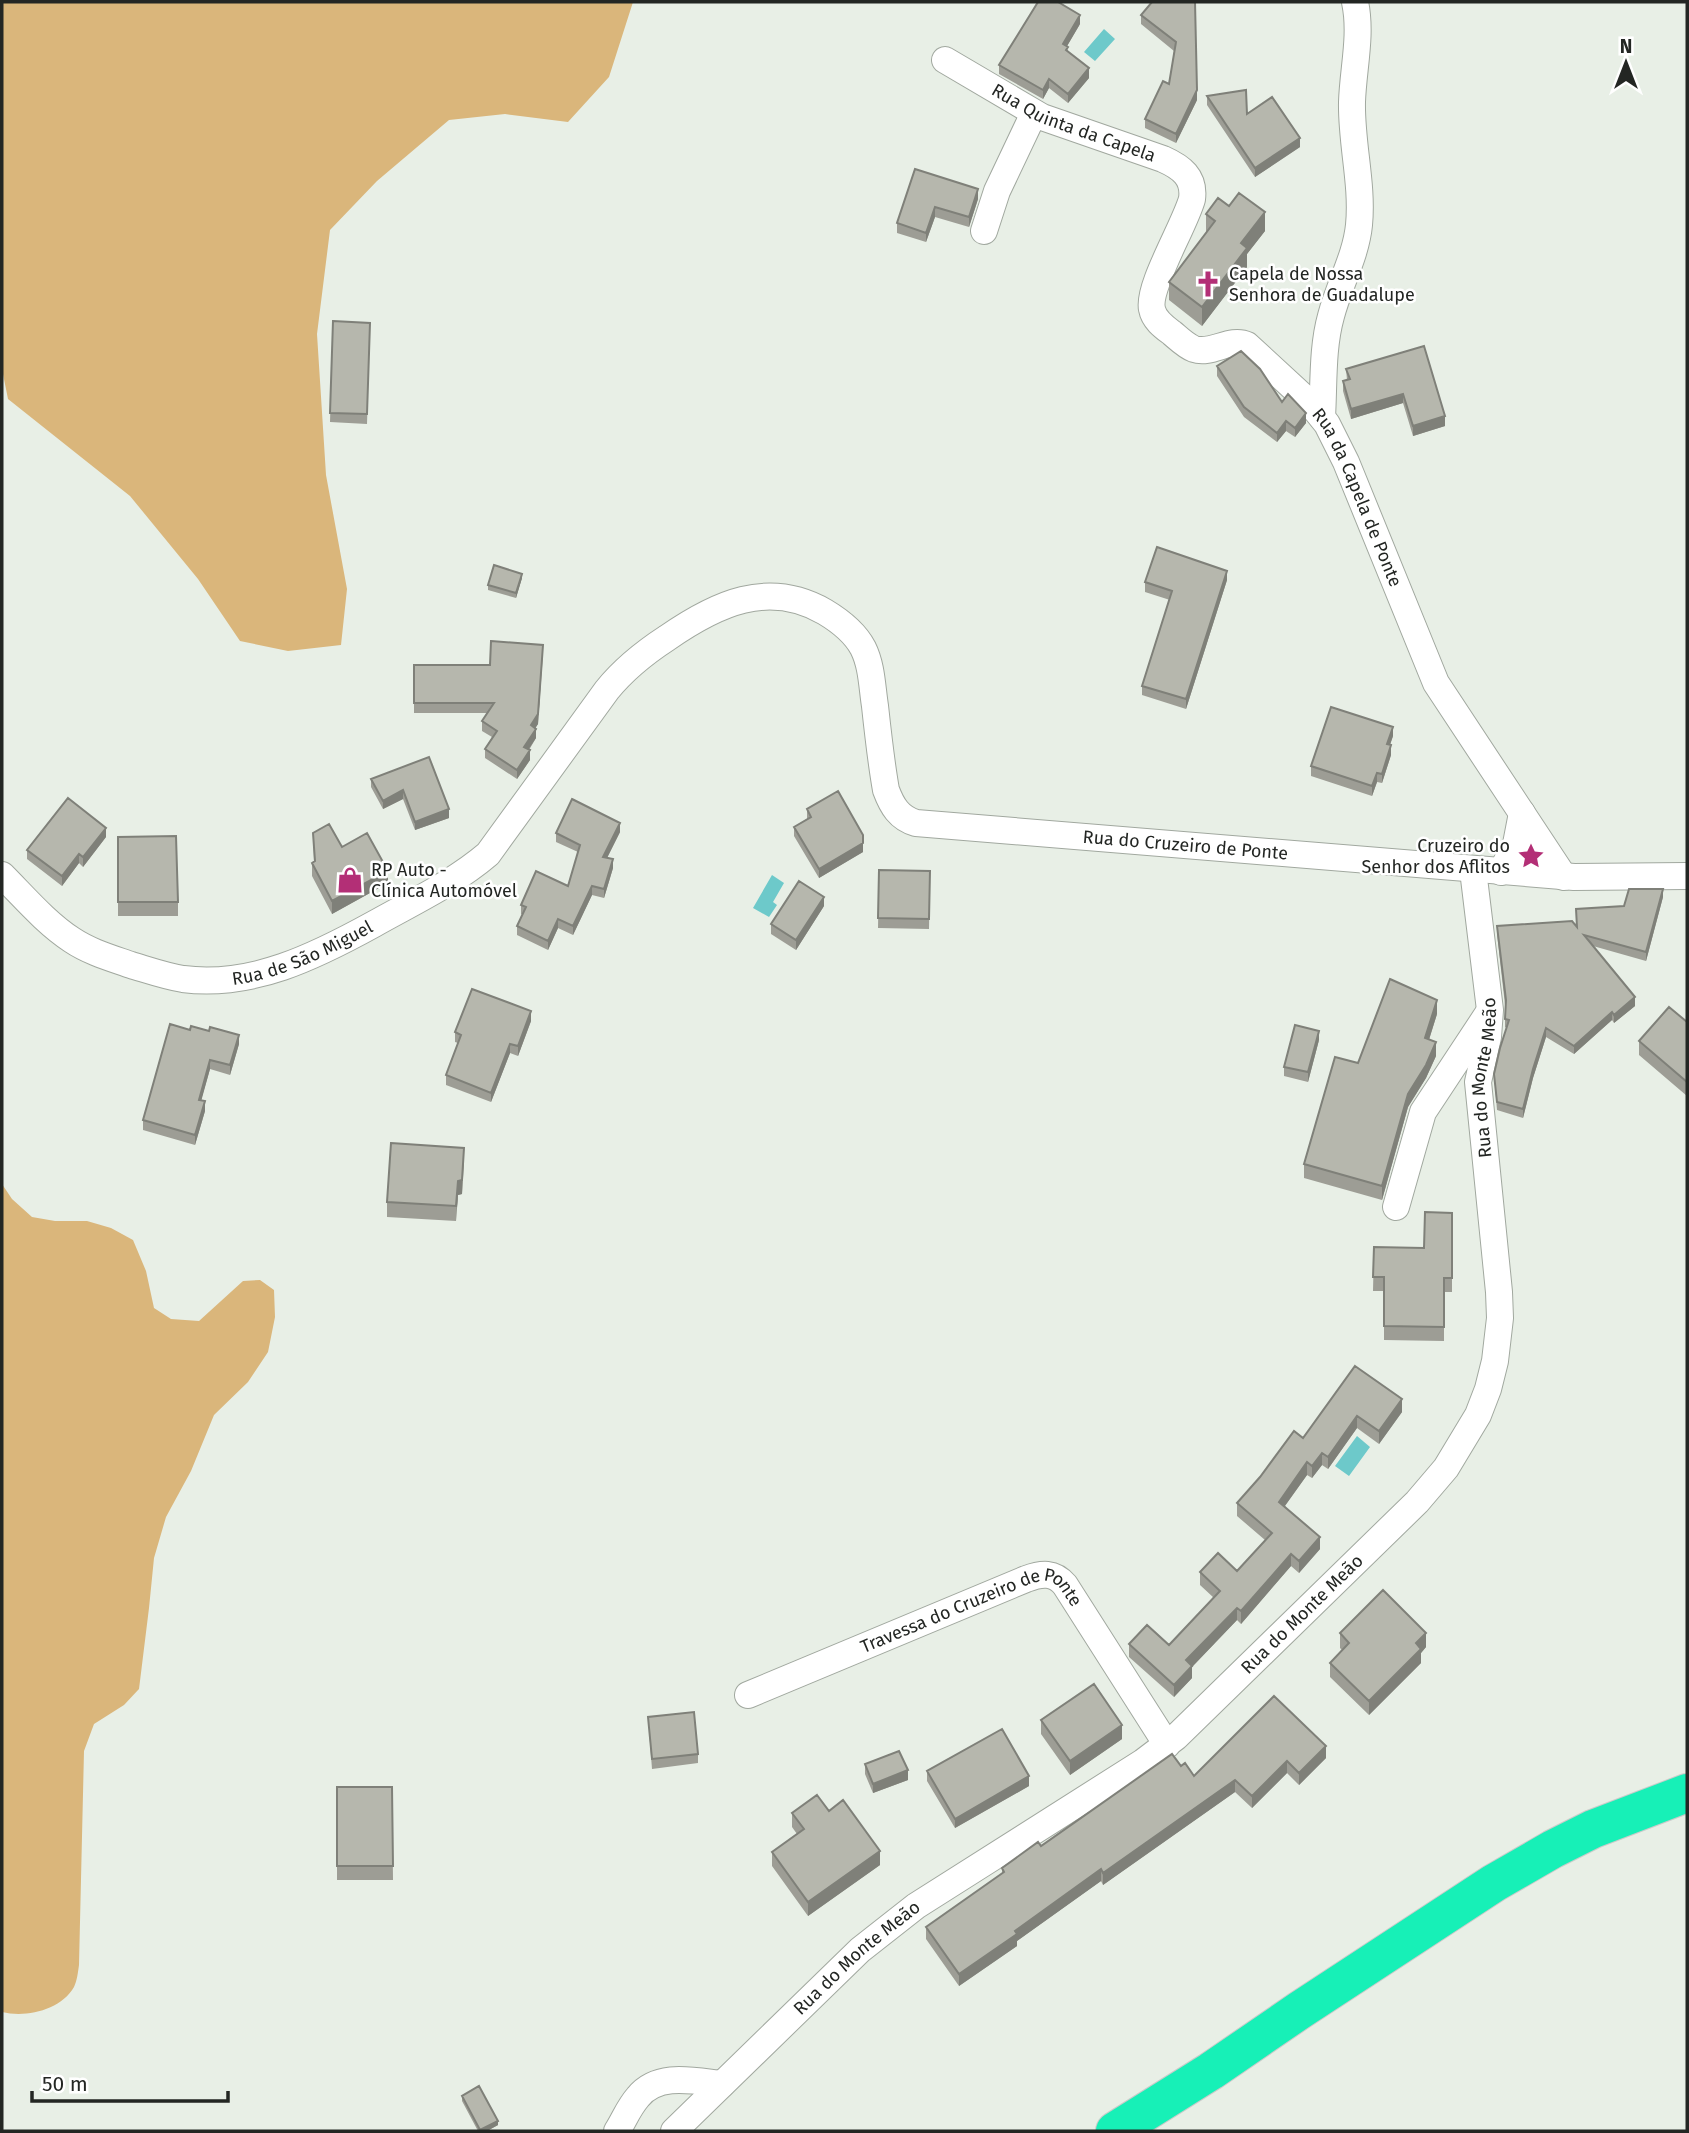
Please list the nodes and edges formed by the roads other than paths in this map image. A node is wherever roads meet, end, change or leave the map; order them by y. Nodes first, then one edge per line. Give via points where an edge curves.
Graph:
1 (1355, 2) edge
2 (945, 60) dead end
3 (1034, 113) junction
4 (1193, 189) joint
5 (985, 231) dead end
6 (1322, 417) junction
7 (836, 620) joint
8 (1522, 813) junction
9 (1473, 870) junction
10 (1501, 872) junction
11 (2, 875) edge
12 (1687, 876) edge
13 (1564, 877) junction
14 (1490, 1010) junction
15 (1396, 1207) dead end
16 (748, 1695) dead end
17 (1167, 1745) junction
18 (1687, 1793) edge
19 (1687, 1819) edge
20 (722, 2084) junction
21 (617, 2131) edge
22 (674, 2131) edge
23 (1115, 2131) edge
24 (1166, 2131) edge

1 - 6 street via 1358,26 1352,107 1359,225 1329,324
2 - 3 street, Rua Quinta da Capela
3 - 4 street, Rua Quinta da Capela via 1175,164 1187,174
3 - 5 street via 997,191
4 - 6 street, Rua da Capela de Ponte via 1154,289 1154,317 1194,349 1237,342 1247,345
6 - 8 street, Rua da Capela de Ponte via 1346,462 1431,674
7 - 9 street, Rua do Cruzeiro de Ponte via 866,654 886,790 895,809 908,821
7 - 11 street, Rua de São Miguel via 809,603 770,596 750,598 700,616 641,655 607,690 494,847 472,867 299,962 218,980 154,972 78,944
8 - 10 street via 1516,844
8 - 13 street, Rua da Capela de Ponte
9 - 10 street, Rua do Cruzeiro de Ponte
9 - 14 street, Rua do Monte Meão
10 - 13 street, Rua do Cruzeiro de Ponte
12 - 13 street, Rua do Cruzeiro de Ponte
14 - 15 street via 1423,1112
14 - 17 street, Rua do Monte Meão via 1478,1091 1500,1318 1495,1361 1478,1415 1426,1492
16 - 17 street, Travessa do Cruzeiro de Ponte via 1026,1579 1050,1575 1065,1585
17 - 20 street, Rua do Monte Meão via 886,1927
18 - 23 highway via 1593,1829 1494,1883
19 - 24 highway via 1573,1867 1477,1921
20 - 21 street via 657,2083 638,2096
20 - 22 street, Rua do Monte Meão

